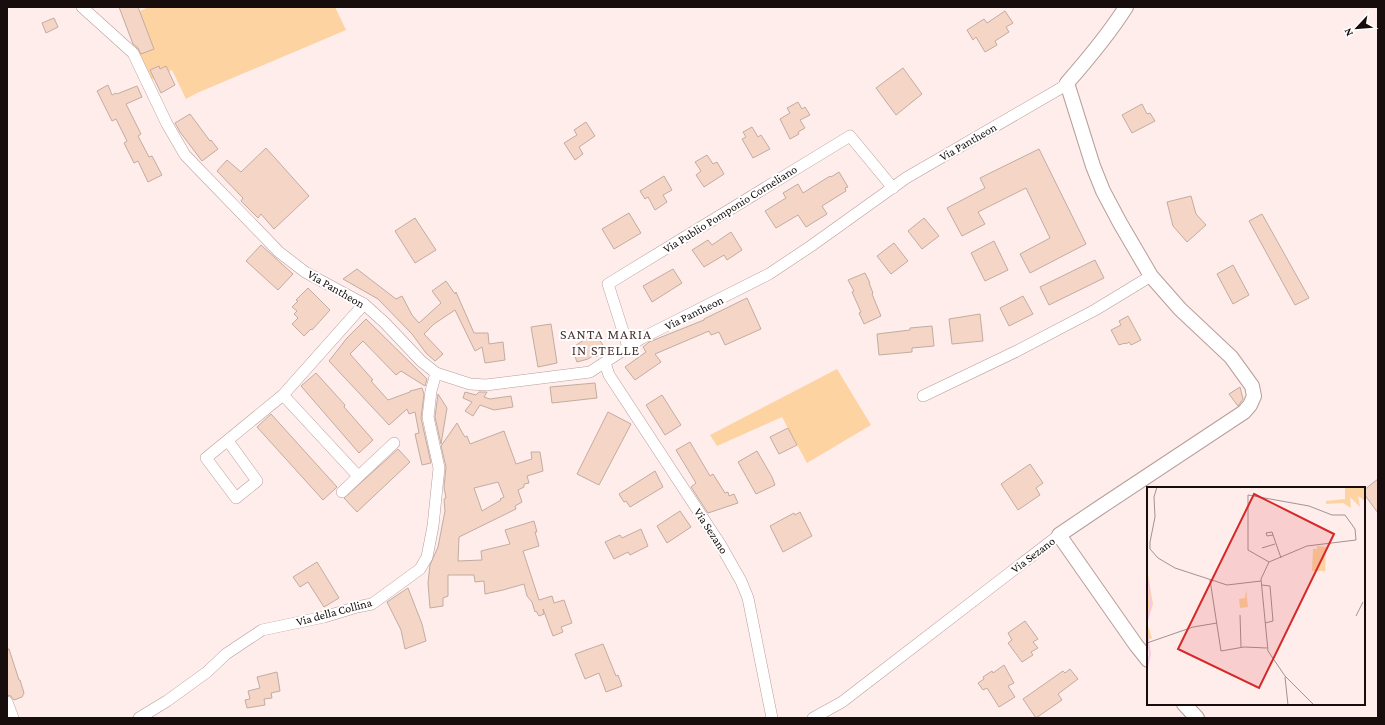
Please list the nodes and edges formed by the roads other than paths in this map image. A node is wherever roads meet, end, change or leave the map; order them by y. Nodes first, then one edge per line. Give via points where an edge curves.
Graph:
1 (82, 7) edge
2 (1126, 7) edge
3 (1067, 83) junction
4 (893, 188) junction
5 (1151, 276) junction
6 (364, 304) junction
7 (628, 347) junction
8 (604, 363) junction
9 (436, 373) junction
10 (283, 395) junction
11 (923, 396) dead end
12 (228, 441) junction
13 (394, 443) dead end
14 (358, 476) junction
15 (342, 492) dead end
16 (1059, 535) junction
17 (1147, 659) edge
18 (7, 702) edge
19 (1185, 705) edge
20 (13, 718) edge
21 (140, 718) edge
22 (772, 718) edge
23 (813, 718) edge
24 (1197, 718) edge

1 - 6 street, Via Pantheon via 133,53 185,155 279,252 305,272
2 - 3 street
3 - 4 street, Via Pantheon via 912,174
3 - 5 street via 1093,166 1124,230
4 - 7 street, Via Pantheon via 769,274
4 - 7 street, Via Publio Pomponio Corneliano via 850,136 608,284
5 - 11 street via 1095,310
5 - 16 street, Via Sezano via 1180,309 1231,357 1252,386 1254,396 1244,412
6 - 9 street, Via Pantheon
6 - 10 street
7 - 8 street, Via Pantheon
8 - 9 street, Via Pantheon via 590,372 486,385 470,384
8 - 22 street, Via Sezano via 609,375 720,544 741,581 748,598
9 - 21 street, Via della Collina via 428,417 439,468 429,549 420,569 372,604 262,630 226,654 207,672 167,701
10 - 12 street
10 - 14 street
12 - 12 street via 257,481 236,498 206,458
13 - 14 street
14 - 15 street
16 - 17 street
16 - 23 street, Via Sezano via 842,702
18 - 20 street
19 - 24 street

